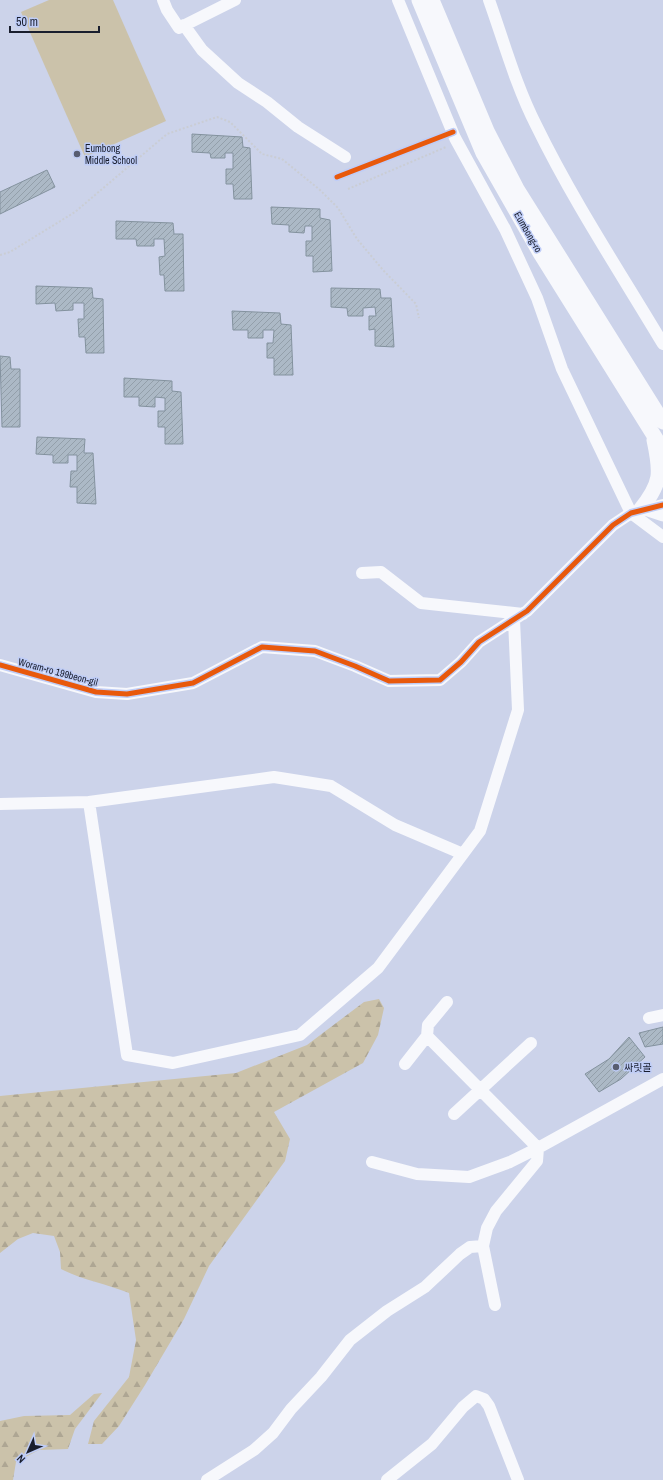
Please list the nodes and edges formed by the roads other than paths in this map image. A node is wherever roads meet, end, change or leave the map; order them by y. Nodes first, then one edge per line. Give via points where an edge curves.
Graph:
1 (163, 0) edge
2 (235, 0) edge
3 (398, 0) edge
4 (419, 0) edge
5 (432, 0) edge
6 (489, 0) edge
7 (184, 25) junction
8 (345, 157) dead end
9 (663, 344) edge
10 (662, 420) edge
11 (652, 433) junction
12 (663, 450) edge
13 (652, 509) edge
14 (663, 537) edge
15 (362, 573) dead end
16 (521, 615) junction
17 (0, 665) edge
18 (89, 802) junction
19 (0, 804) edge
20 (463, 854) junction
21 (447, 1002) dead end
22 (663, 1015) edge
23 (648, 1018) dead end
24 (427, 1036) junction
25 (531, 1043) dead end
26 (405, 1064) dead end
27 (663, 1079) edge
28 (481, 1090) junction
29 (454, 1114) dead end
30 (538, 1148) junction
31 (372, 1162) dead end
32 (483, 1246) junction
33 (495, 1305) dead end
34 (207, 1480) edge
35 (388, 1480) edge
36 (518, 1480) edge

1 - 7 street via 179,28
2 - 7 street
3 - 13 street via 458,142 537,298 562,369
4 - 11 main road, Eumbong-ro via 483,154 540,253
5 - 10 main road, Eumbong-ro via 487,131 517,189
6 - 9 street via 519,87 536,125 564,179
7 - 8 street via 202,50 238,83 298,127
11 - 12 main road, Eumbong-ro
11 - 13 main road via 659,462 659,478 653,495
13 - 14 street
13 - 16 street, Woram-ro 199beon-gil via 613,525
15 - 16 street via 381,572 421,603
16 - 17 street, Woram-ro 199beon-gil via 479,642 440,680 389,681 315,651 262,647 193,683 127,694 96,692
16 - 20 street via 518,710 480,831
18 - 19 street
18 - 20 street via 274,777 331,786 396,825
18 - 20 street via 127,1054 172,1063 300,1035 378,968
21 - 24 street via 428,1025
22 - 23 street
24 - 26 street
24 - 28 street
25 - 28 street
27 - 30 street
28 - 29 street
28 - 30 street
30 - 31 street via 510,1162 469,1177 417,1174
30 - 32 street via 537,1161 496,1211 487,1228
32 - 33 street
32 - 34 street via 470,1247 460,1254 424,1287 387,1311 350,1340 273,1433 254,1450
35 - 36 street via 432,1444 463,1407 476,1396 484,1399 489,1406

